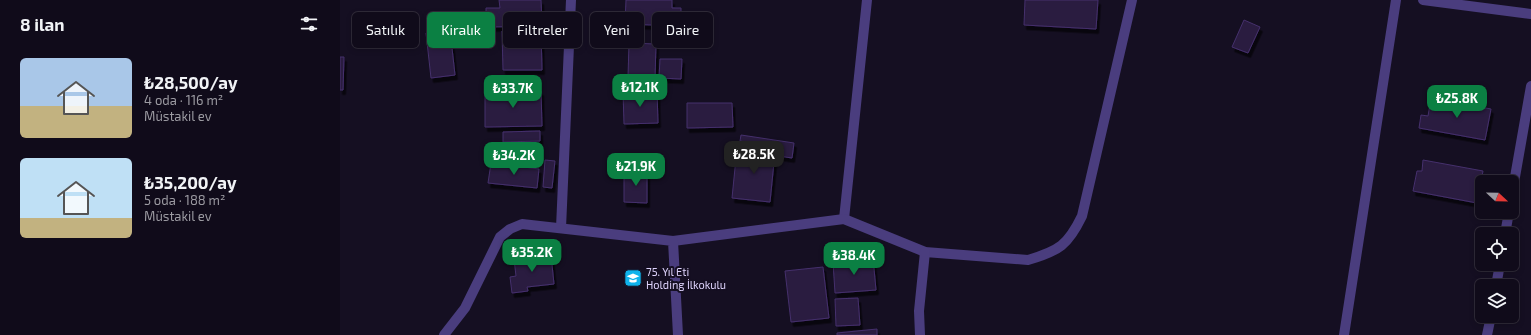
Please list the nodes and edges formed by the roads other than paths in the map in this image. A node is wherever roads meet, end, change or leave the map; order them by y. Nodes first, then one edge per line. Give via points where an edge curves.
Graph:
1 (571, 0) edge
2 (867, 0) edge
3 (1132, 0) edge
4 (1396, 0) edge
5 (1423, 0) edge
6 (1531, 14) edge
7 (1531, 86) edge
8 (1515, 175) edge
9 (844, 219) junction
10 (561, 228) junction
11 (673, 242) junction
12 (925, 252) junction
13 (1490, 323) edge
14 (444, 335) edge
15 (678, 335) edge
16 (920, 335) edge
17 (1344, 335) edge
18 (1487, 335) edge

1 - 10 street
2 - 9 street
3 - 12 street via 1082,216 1073,235 1045,256 1028,260
4 - 17 street
5 - 6 street
7 - 8 street
9 - 11 street
9 - 12 street
10 - 11 street
10 - 14 street via 522,224 500,237 465,308
11 - 15 street
12 - 16 street via 919,311
13 - 18 street

